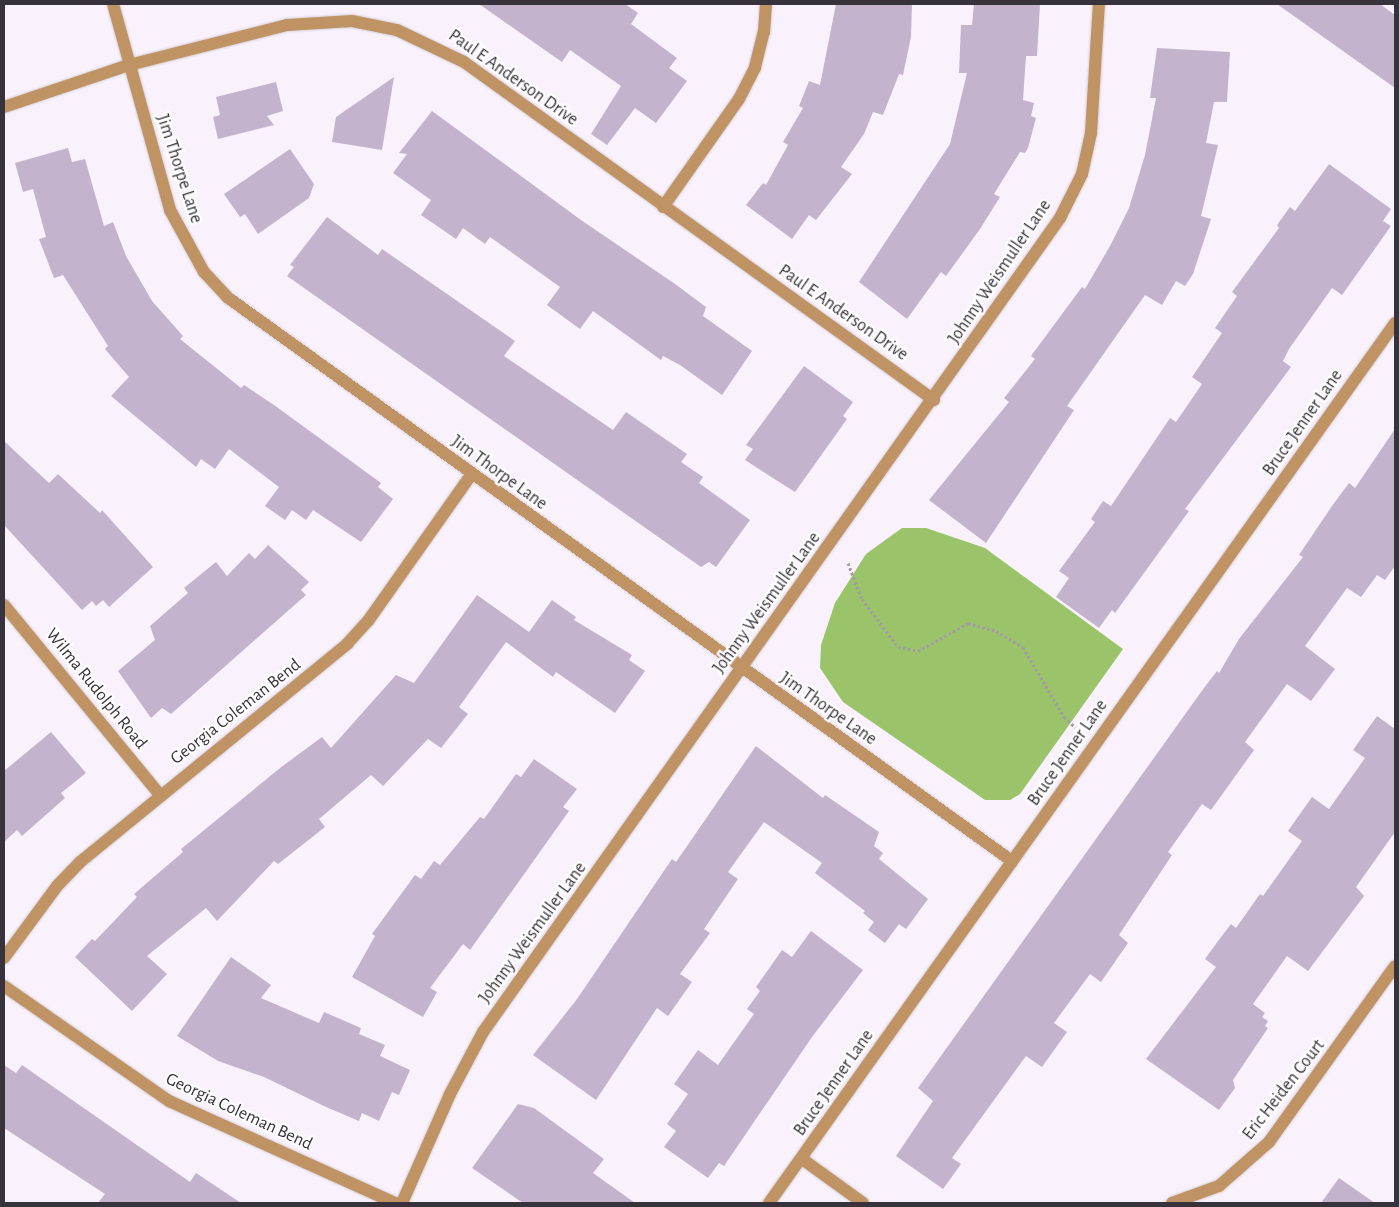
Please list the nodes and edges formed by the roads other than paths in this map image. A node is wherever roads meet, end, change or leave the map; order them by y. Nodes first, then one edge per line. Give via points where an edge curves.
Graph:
1 (113, 4) edge
2 (766, 4) edge
3 (1099, 4) edge
4 (128, 65) junction
5 (4, 107) edge
6 (663, 207) junction
7 (1395, 323) edge
8 (934, 400) junction
9 (471, 475) junction
10 (4, 605) edge
11 (741, 669) junction
12 (160, 795) junction
13 (1012, 861) junction
14 (4, 958) edge
15 (1395, 966) edge
16 (4, 986) edge
17 (802, 1159) junction
18 (394, 1203) edge
19 (402, 1203) edge
20 (769, 1203) edge
21 (863, 1203) edge
22 (1172, 1203) edge

1 - 4 street, Jim Thorpe Lane
2 - 6 street via 764,32 755,67 739,100
3 - 8 street, Johnny Weismuller Lane via 1091,133 1082,174 1060,218
4 - 5 street, Paul E Anderson Drive
4 - 6 street, Paul E Anderson Drive via 287,25 352,21 397,30 464,62
4 - 9 street, Jim Thorpe Lane via 170,210 204,272 257,322
6 - 8 street, Paul E Anderson Drive
7 - 13 street, Bruce Jenner Lane
8 - 11 street, Johnny Weismuller Lane
9 - 11 street, Jim Thorpe Lane
9 - 12 street, Georgia Coleman Bend via 368,621 347,644
10 - 12 street, Wilma Rudolph Road
11 - 13 street, Jim Thorpe Lane
11 - 19 street, Johnny Weismuller Lane via 483,1032 450,1094
12 - 14 street, Georgia Coleman Bend via 80,862 57,886
13 - 17 street, Bruce Jenner Lane
15 - 22 street, Eric Heiden Court via 1270,1142 1219,1186
16 - 18 street, Georgia Coleman Bend via 170,1101
17 - 20 street, Bruce Jenner Lane
17 - 21 street

